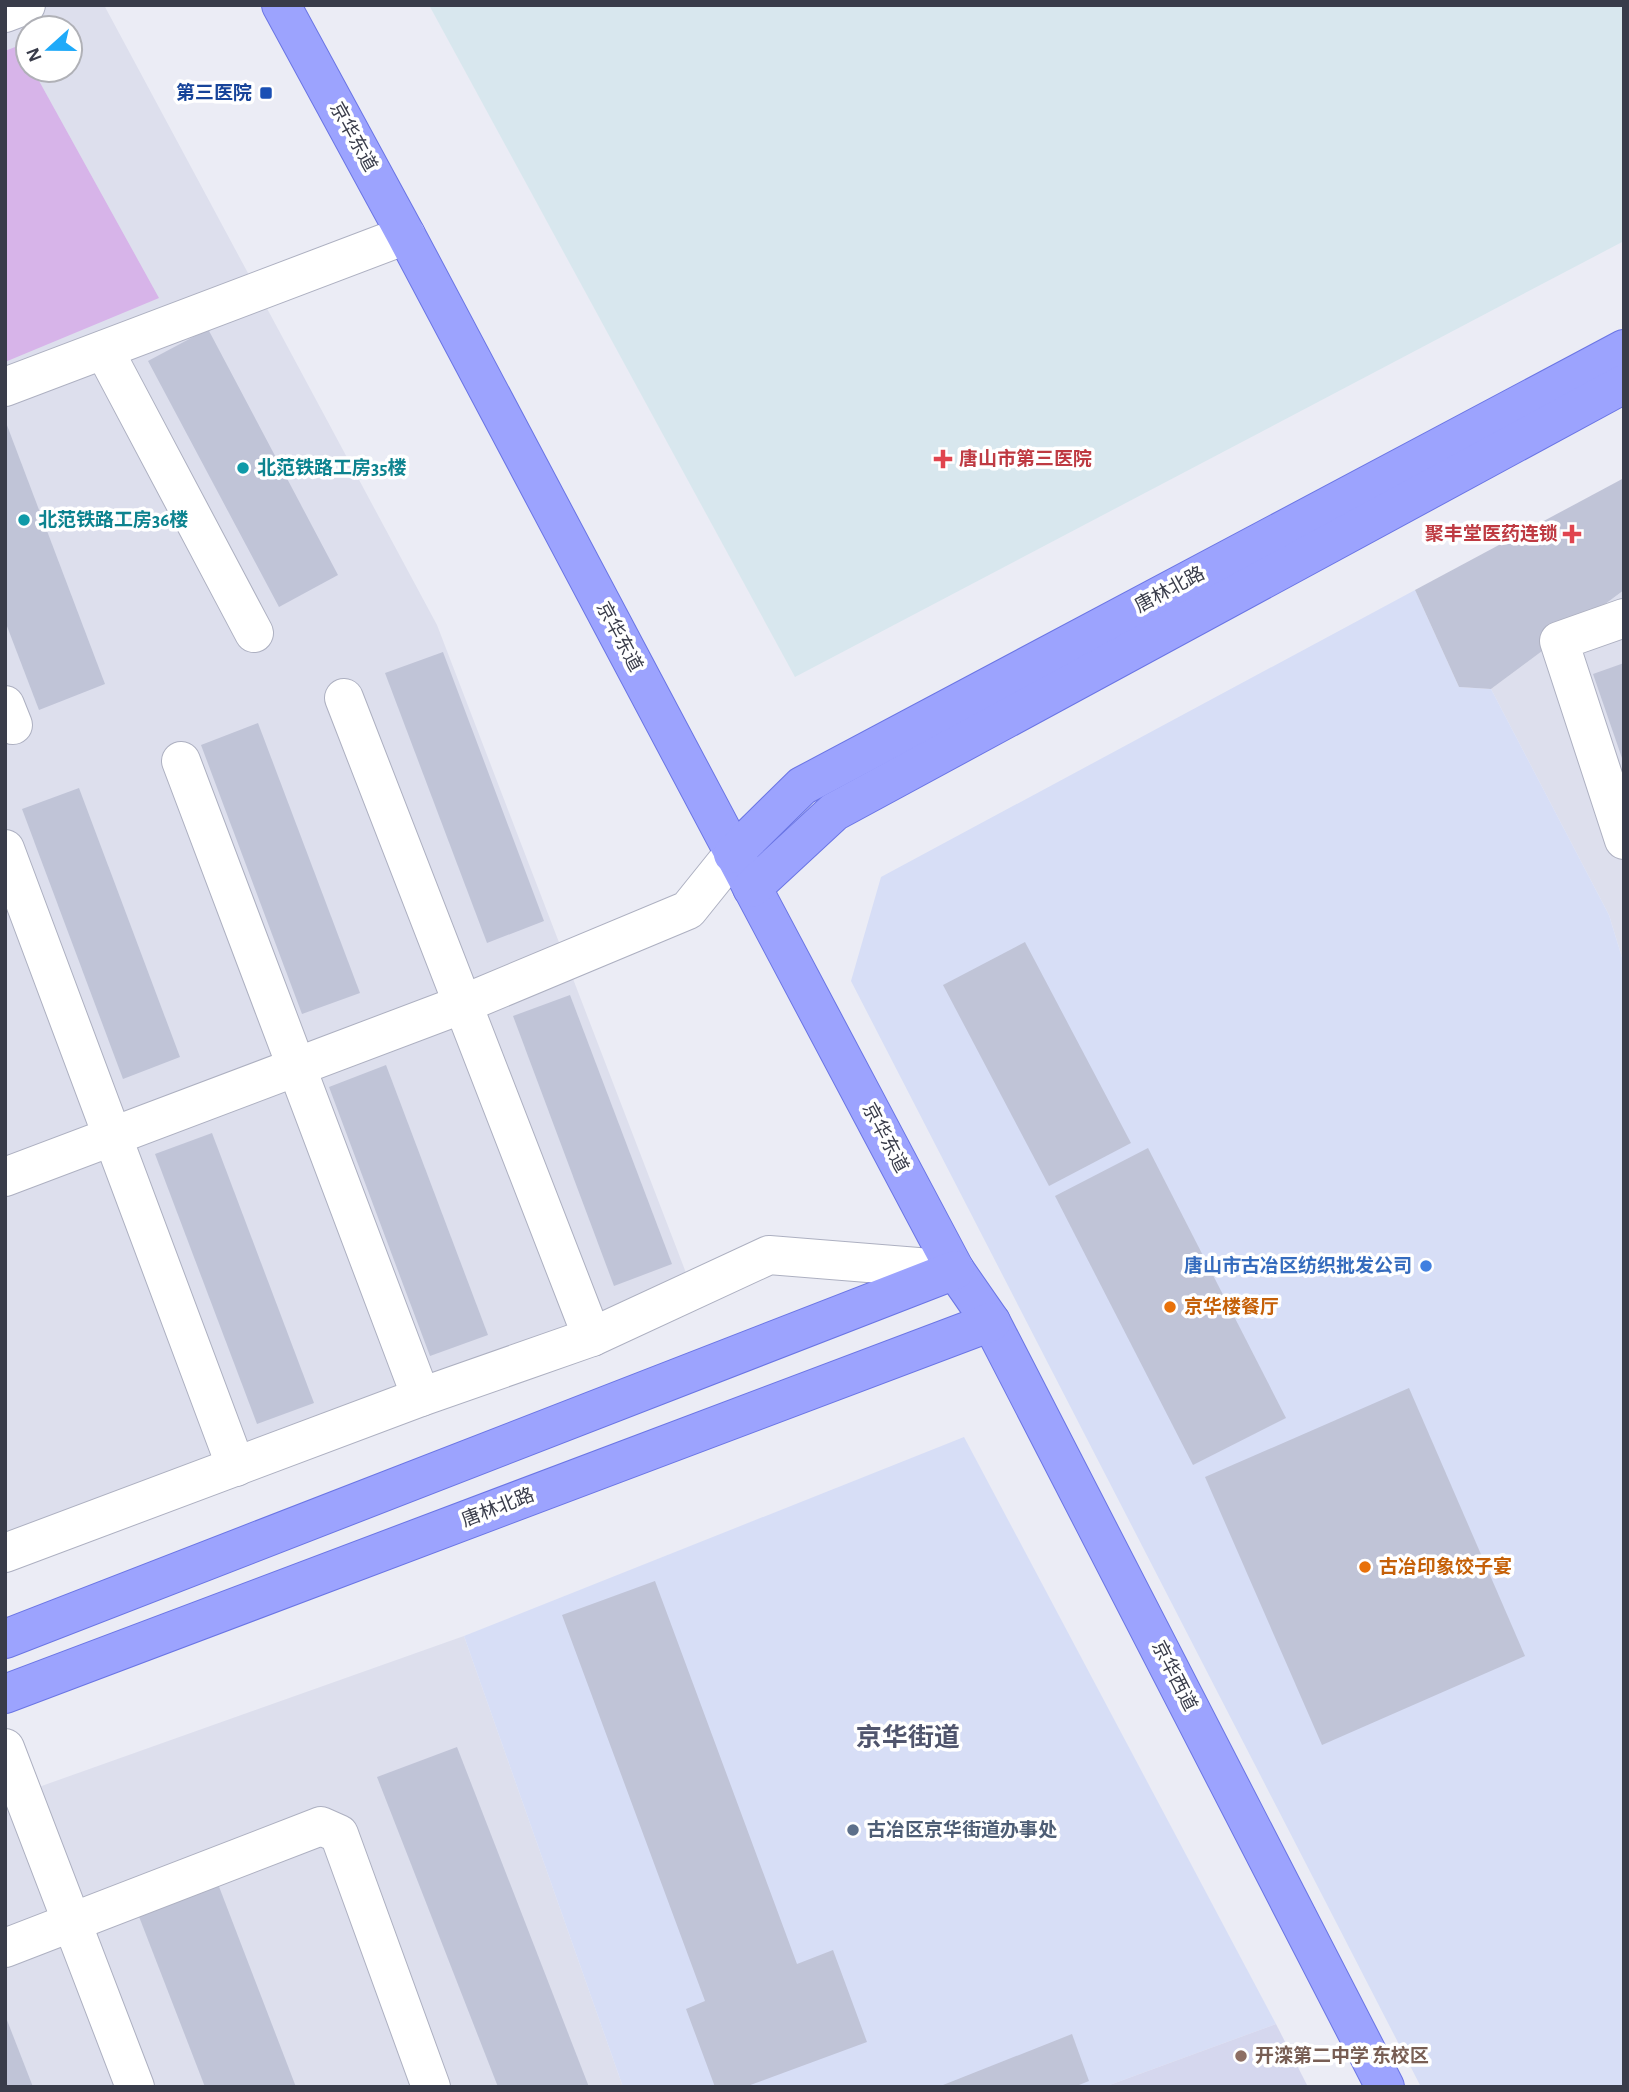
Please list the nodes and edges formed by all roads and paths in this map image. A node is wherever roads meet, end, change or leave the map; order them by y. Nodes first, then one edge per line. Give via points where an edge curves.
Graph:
1 (26, 5) edge
2 (281, 5) edge
3 (5, 13) edge
4 (406, 235) junction
5 (1624, 349) edge
6 (104, 350) junction
7 (1624, 384) edge
8 (5, 387) edge
9 (1624, 618) edge
10 (254, 633) dead end
11 (344, 698) dead end
12 (181, 761) dead end
13 (1624, 840) edge
14 (5, 849) edge
15 (733, 854) junction
16 (752, 888) junction
17 (463, 1004) junction
18 (296, 1067) junction
19 (113, 1136) junction
20 (5, 1177) edge
21 (956, 1270) junction
22 (991, 1322) junction
23 (592, 1336) junction
24 (421, 1397) junction
25 (236, 1466) junction
26 (5, 1553) edge
27 (5, 1639) edge
28 (5, 1694) edge
29 (5, 1748) edge
30 (72, 1921) junction
31 (5, 1948) edge
32 (135, 2087) edge
33 (431, 2087) edge
34 (1385, 2087) edge

1 - 3 street
2 - 4 main road, 京华东道
4 - 6 street
4 - 15 main road, 京华东道
5 - 15 main road, 唐林北路 via 802,786
6 - 8 street
6 - 10 street
7 - 16 main road, 唐林北路 via 834,812
9 - 13 street via 1559,641
11 - 17 street
12 - 18 street
14 - 19 street
15 - 16 main road, 京华东道
15 - 17 street via 688,910
16 - 21 main road, 京华东道
17 - 18 street
17 - 23 street
18 - 19 street
18 - 24 street
19 - 20 street
19 - 25 street
21 - 22 main road, 京华西道
21 - 23 street via 769,1255
21 - 27 main road
22 - 28 main road, 唐林北路
22 - 34 main road, 京华西道
23 - 24 street
24 - 25 street
25 - 26 street
29 - 30 street
30 - 31 street
30 - 32 street
30 - 33 street via 321,1826 339,1834

